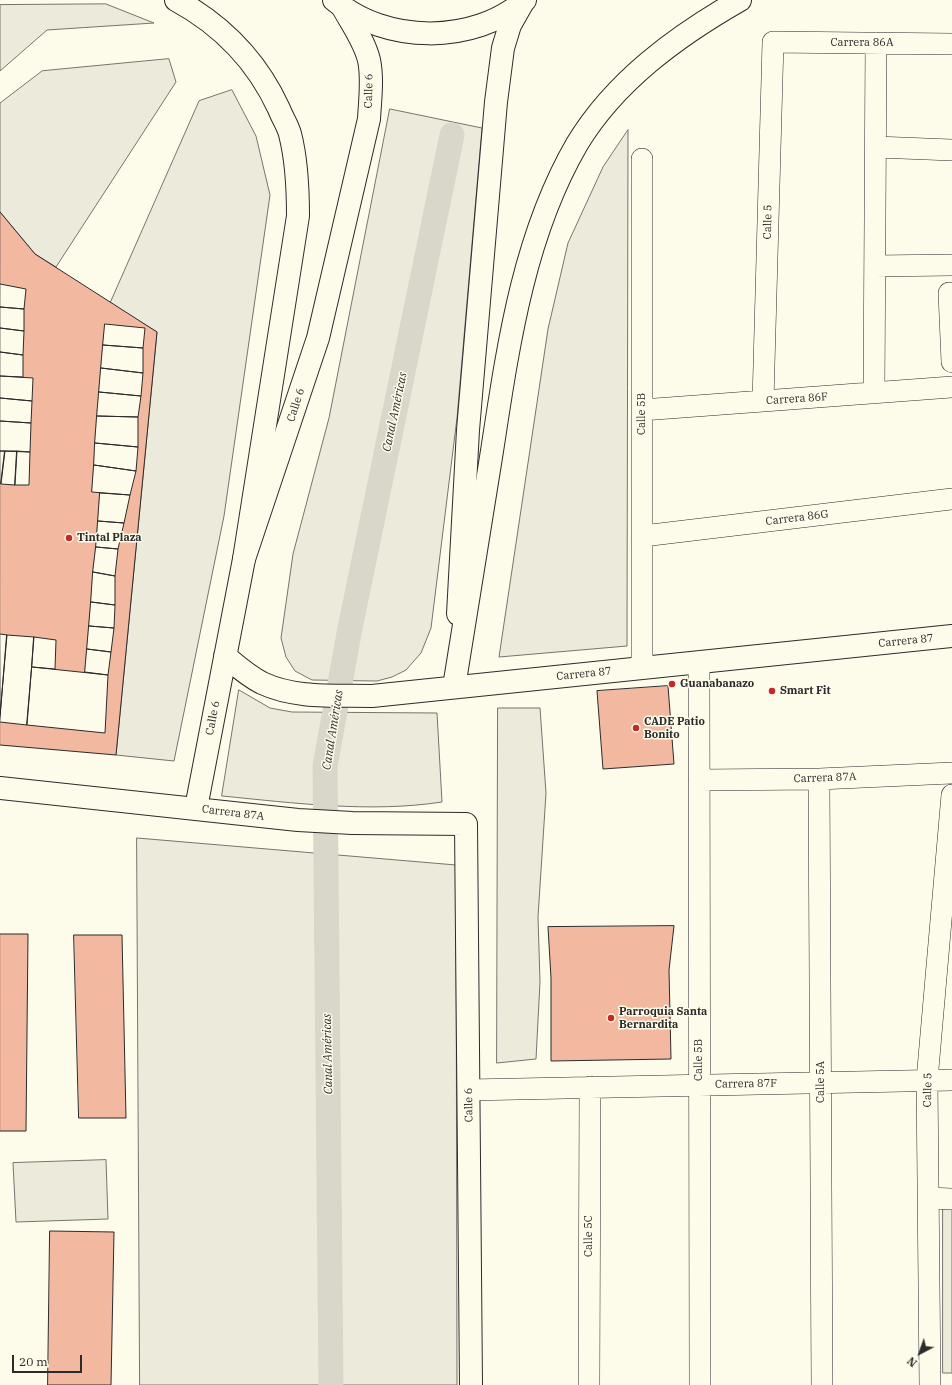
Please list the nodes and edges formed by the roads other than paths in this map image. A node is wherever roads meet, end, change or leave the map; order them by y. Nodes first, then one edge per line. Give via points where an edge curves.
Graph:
1 (176, 0) edge
2 (740, 0) edge
3 (524, 1) edge
4 (338, 3) edge
5 (773, 42) joint
6 (876, 43) junction
7 (952, 44) edge
8 (876, 147) junction
9 (952, 150) edge
10 (642, 159) dead end
11 (952, 265) edge
12 (875, 266) junction
13 (949, 293) dead end
14 (952, 362) edge
15 (952, 387) edge
16 (874, 393) junction
17 (764, 401) junction
18 (642, 410) junction
19 (952, 499) edge
20 (643, 536) junction
21 (244, 559) junction
22 (952, 636) edge
23 (225, 656) junction
24 (699, 662) junction
25 (642, 668) junction
26 (454, 688) junction
27 (952, 773) edge
28 (819, 779) junction
29 (699, 780) junction
30 (0, 788) edge
31 (952, 795) edge
32 (196, 808) junction
33 (466, 824) joint
34 (945, 966) edge
35 (927, 1080) junction
36 (952, 1080) edge
37 (821, 1082) junction
38 (699, 1085) junction
39 (590, 1087) junction
40 (469, 1090) junction
41 (928, 1198) junction
42 (952, 1199) edge
43 (472, 1385) edge
44 (589, 1385) edge
45 (700, 1385) edge
46 (822, 1385) edge
47 (930, 1385) edge

1 - 21 main road via 196,11 222,31 247,56 270,90 290,133 297,177 298,216
2 - 26 main road via 682,36 623,86 578,143 552,194 531,253 505,364
3 - 4 main road via 490,22 453,33 414,34 376,25
3 - 26 main road via 510,25 503,48 497,94 468,430
4 - 21 main road, Calle 6 via 361,40 369,60 369,119 318,338
5 - 6 street, Carrera 86A
5 - 17 street, Calle 5
6 - 7 street, Carrera 86A
6 - 8 street
8 - 9 street
8 - 12 street
10 - 18 street, Calle 5B
11 - 12 street
12 - 16 street
13 - 14 street
15 - 16 street, Carrera 86F
16 - 17 street, Carrera 86F
17 - 18 street, Carrera 86F
18 - 20 street, Calle 5B
19 - 20 street, Carrera 86G
20 - 25 street, Calle 5B
21 - 23 main road, Calle 6
22 - 24 main road, Carrera 87
23 - 26 main road, Carrera 87 via 242,671 262,683 284,691 307,695 372,696
23 - 32 main road, Calle 6
24 - 25 main road, Carrera 87
24 - 29 street, Calle 5B
25 - 26 main road, Carrera 87
27 - 28 street, Carrera 87A
28 - 29 street, Carrera 87A
28 - 37 street, Calle 5A
29 - 38 street, Calle 5B
30 - 32 main road, Carrera 87A
31 - 34 street, Calle 5
32 - 33 main road, Carrera 87A via 298,820
33 - 40 main road, Calle 6
34 - 35 street, Calle 5
35 - 36 street, Carrera 87F
35 - 37 street, Carrera 87F
35 - 41 street, Calle 5
37 - 38 street, Carrera 87F
37 - 46 street, Calle 5A
38 - 39 street, Carrera 87F
38 - 45 street, Calle 5B
39 - 40 street, Carrera 87F
39 - 44 street, Calle 5C
40 - 43 main road, Calle 6
41 - 42 street
41 - 47 street, Calle 5

